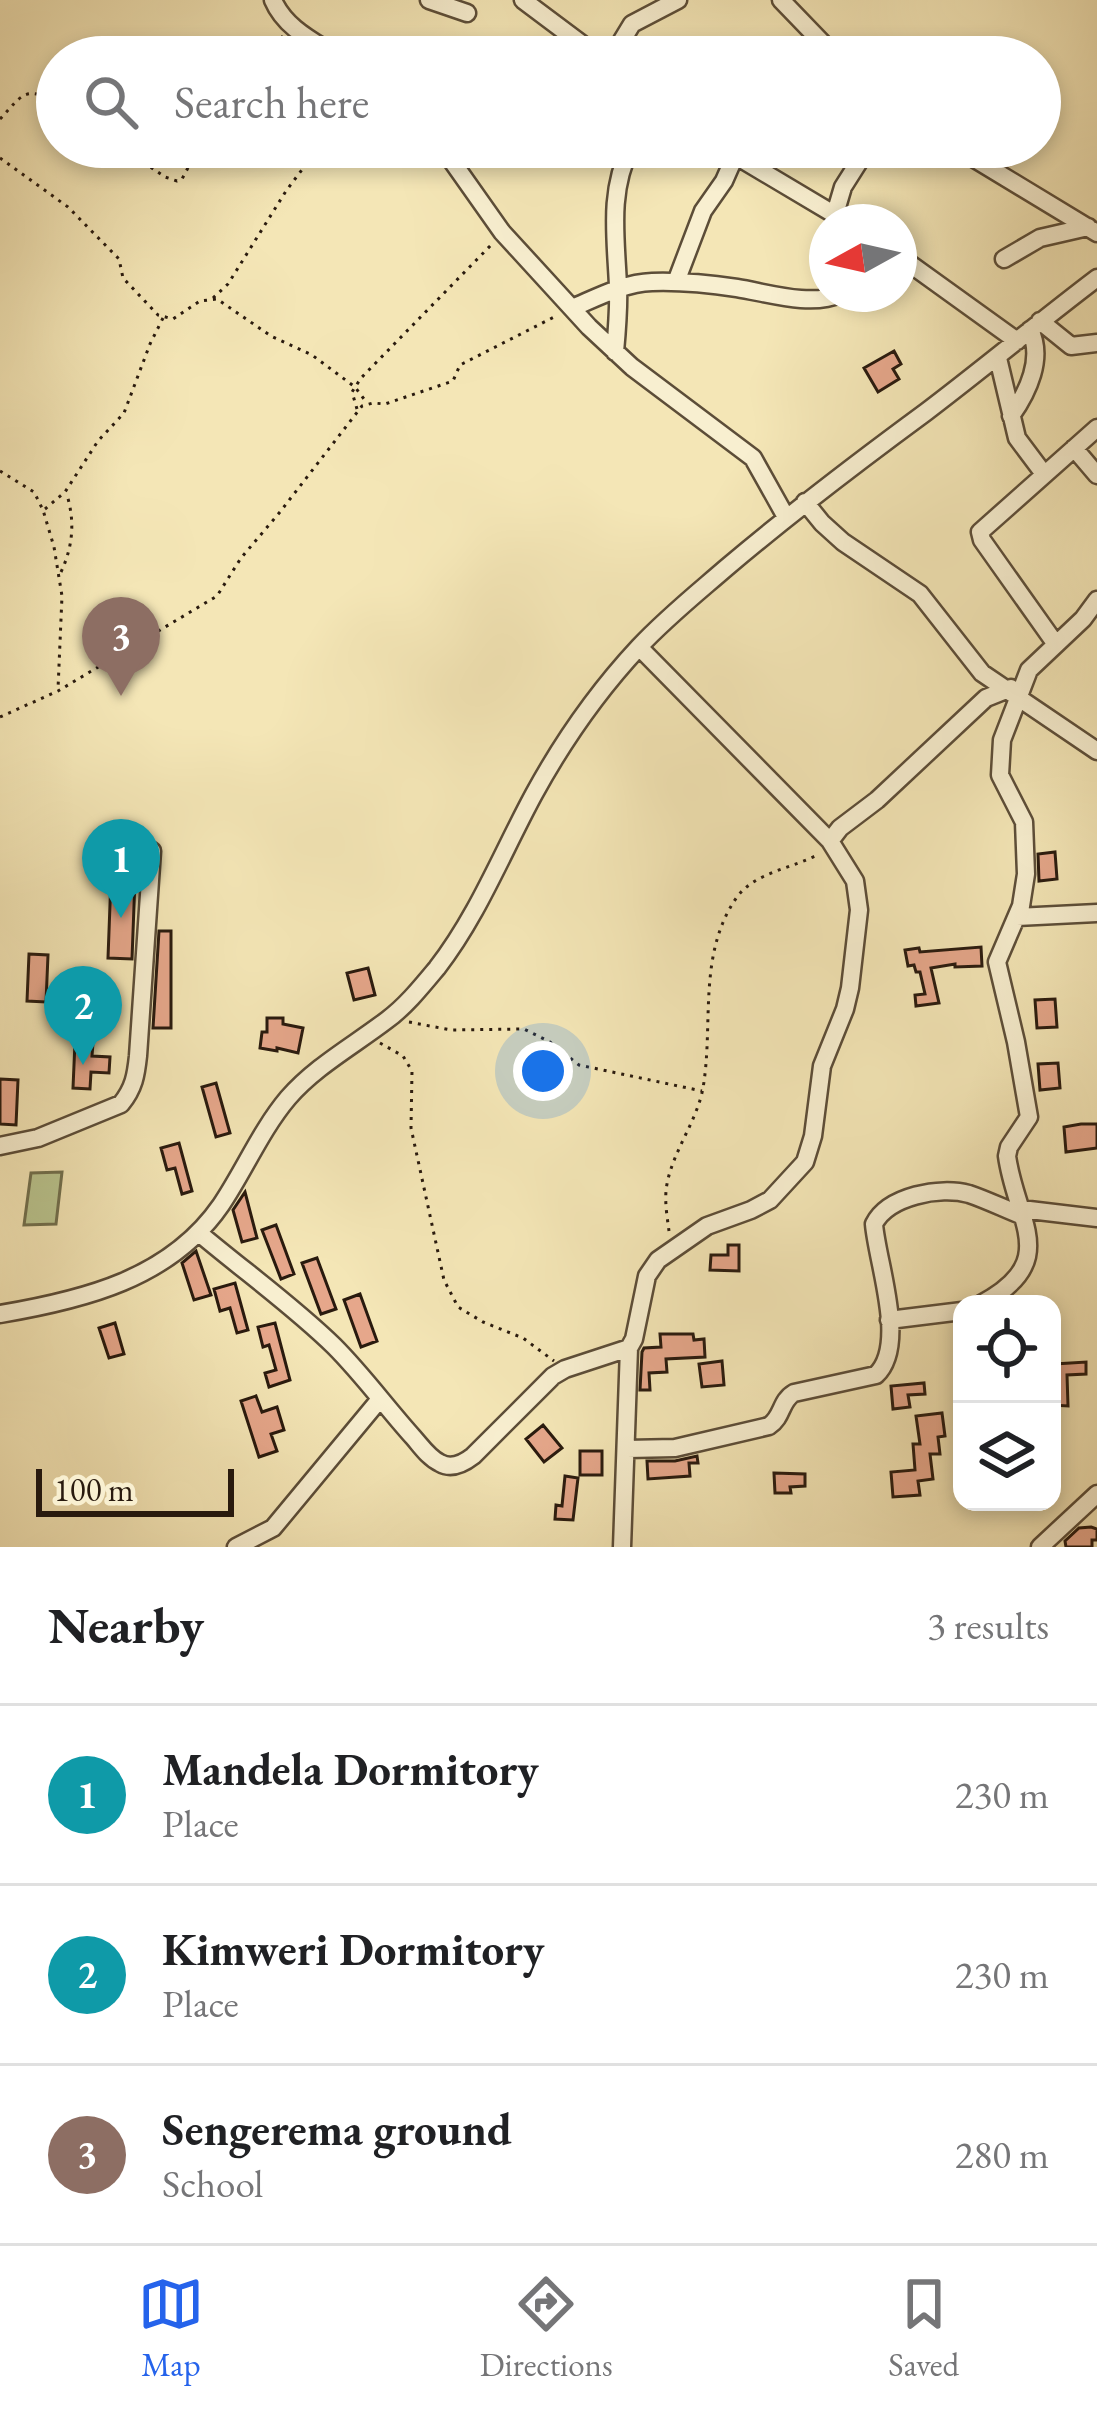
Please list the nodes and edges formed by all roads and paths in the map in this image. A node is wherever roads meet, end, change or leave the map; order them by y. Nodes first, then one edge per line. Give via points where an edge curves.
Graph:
1 (273, 0) edge
2 (428, 0) edge
3 (523, 0) edge
4 (678, 0) edge
5 (781, 0) edge
6 (467, 13) dead end
7 (291, 27) junction
8 (283, 36) edge
9 (305, 36) edge
10 (571, 36) edge
11 (625, 36) edge
12 (816, 36) edge
13 (36, 93) edge
14 (0, 119) edge
15 (0, 158) edge
16 (152, 168) edge
17 (188, 168) edge
18 (304, 168) edge
19 (457, 168) edge
20 (622, 168) edge
21 (726, 168) edge
22 (757, 168) edge
23 (855, 168) edge
24 (990, 168) edge
25 (817, 204) edge
26 (842, 204) edge
27 (1093, 230) edge
28 (502, 232) junction
29 (1004, 259) dead end
30 (917, 269) edge
31 (1097, 278) edge
32 (676, 282) junction
33 (618, 288) junction
34 (809, 298) edge
35 (212, 299) junction
36 (572, 308) junction
37 (163, 318) junction
38 (1029, 331) junction
39 (1097, 343) edge
40 (615, 352) junction
41 (998, 358) junction
42 (355, 387) junction
43 (367, 404) junction
44 (357, 410) junction
45 (1011, 416) junction
46 (1097, 428) edge
47 (1074, 448) junction
48 (0, 471) edge
49 (1044, 474) junction
50 (1097, 475) edge
51 (65, 492) junction
52 (806, 502) junction
53 (43, 509) junction
54 (786, 517) junction
55 (60, 574) junction
56 (1097, 600) edge
57 (1055, 643) junction
58 (640, 647) junction
59 (1014, 690) junction
60 (58, 691) junction
61 (0, 717) edge
62 (1097, 751) edge
63 (830, 841) junction
64 (152, 851) dead end
65 (1097, 913) edge
66 (1017, 917) junction
67 (389, 1019) junction
68 (366, 1034) junction
69 (702, 1091) junction
70 (0, 1146) edge
71 (1022, 1212) junction
72 (1097, 1218) edge
73 (199, 1233) junction
74 (672, 1250) junction
75 (994, 1295) edge
76 (953, 1312) edge
77 (0, 1314) edge
78 (889, 1320) junction
79 (628, 1348) junction
80 (565, 1369) junction
81 (380, 1400) junction
82 (627, 1449) junction
83 (1097, 1494) edge
84 (236, 1547) edge
85 (622, 1547) edge
86 (1040, 1547) edge

1 - 7 street
2 - 6 street
3 - 10 street
4 - 11 street
5 - 12 street
7 - 8 path
7 - 9 street
13 - 14 path via 20,96
15 - 37 path via 91,228 119,259 123,278
16 - 17 path via 177,181
18 - 35 path
19 - 28 street
20 - 33 street via 615,195
21 - 32 street
22 - 25 street
23 - 26 street
24 - 27 street
27 - 29 street via 1040,238
28 - 36 street
28 - 42 path
30 - 38 street
31 - 38 street
32 - 33 street
32 - 34 street
33 - 36 street
33 - 40 street
35 - 37 path
35 - 42 path
36 - 40 street
36 - 43 path via 460,365 453,381
37 - 51 path via 124,413
38 - 39 street via 1071,346
38 - 41 street
38 - 45 street via 1036,346 1029,387
40 - 54 street via 753,458
41 - 45 street
41 - 52 street
42 - 43 path
42 - 44 path
43 - 44 path
44 - 60 path via 217,596
45 - 49 street via 1017,439
46 - 47 street
47 - 49 street
47 - 50 street
48 - 53 path via 28,486
49 - 57 street via 980,532
51 - 53 path
51 - 55 path via 72,542
52 - 54 street
52 - 59 street via 843,542 920,594 982,673
53 - 55 path
54 - 58 street
55 - 60 path
56 - 57 street
57 - 59 street
58 - 63 street
58 - 67 street via 591,703 535,792 459,938
59 - 62 street
59 - 63 street via 986,698
59 - 66 street via 1000,763 1024,822
60 - 61 path
63 - 69 path via 818,855 753,881 727,915 713,956
63 - 74 street via 855,881 859,910 850,988 822,1066 806,1162 770,1200
64 - 70 street via 129,1094 58,1130
65 - 66 street
66 - 71 street via 997,962 1029,1108 1007,1156
67 - 68 street
67 - 69 path via 451,1030 524,1029 579,1065
68 - 73 street via 291,1095
68 - 80 path via 403,1056 412,1071 411,1128 450,1297
69 - 74 path via 667,1182
71 - 72 street
71 - 75 street via 1030,1242 1024,1268
71 - 78 street via 951,1191 883,1210 874,1232
73 - 77 street via 133,1280
73 - 81 street via 332,1344
74 - 79 street via 647,1276
76 - 78 street
78 - 82 street via 887,1360 876,1375 794,1393 769,1426 675,1448
79 - 80 street
79 - 82 street
80 - 81 street via 464,1464 439,1463
81 - 84 street via 274,1528
82 - 85 street
83 - 86 street

